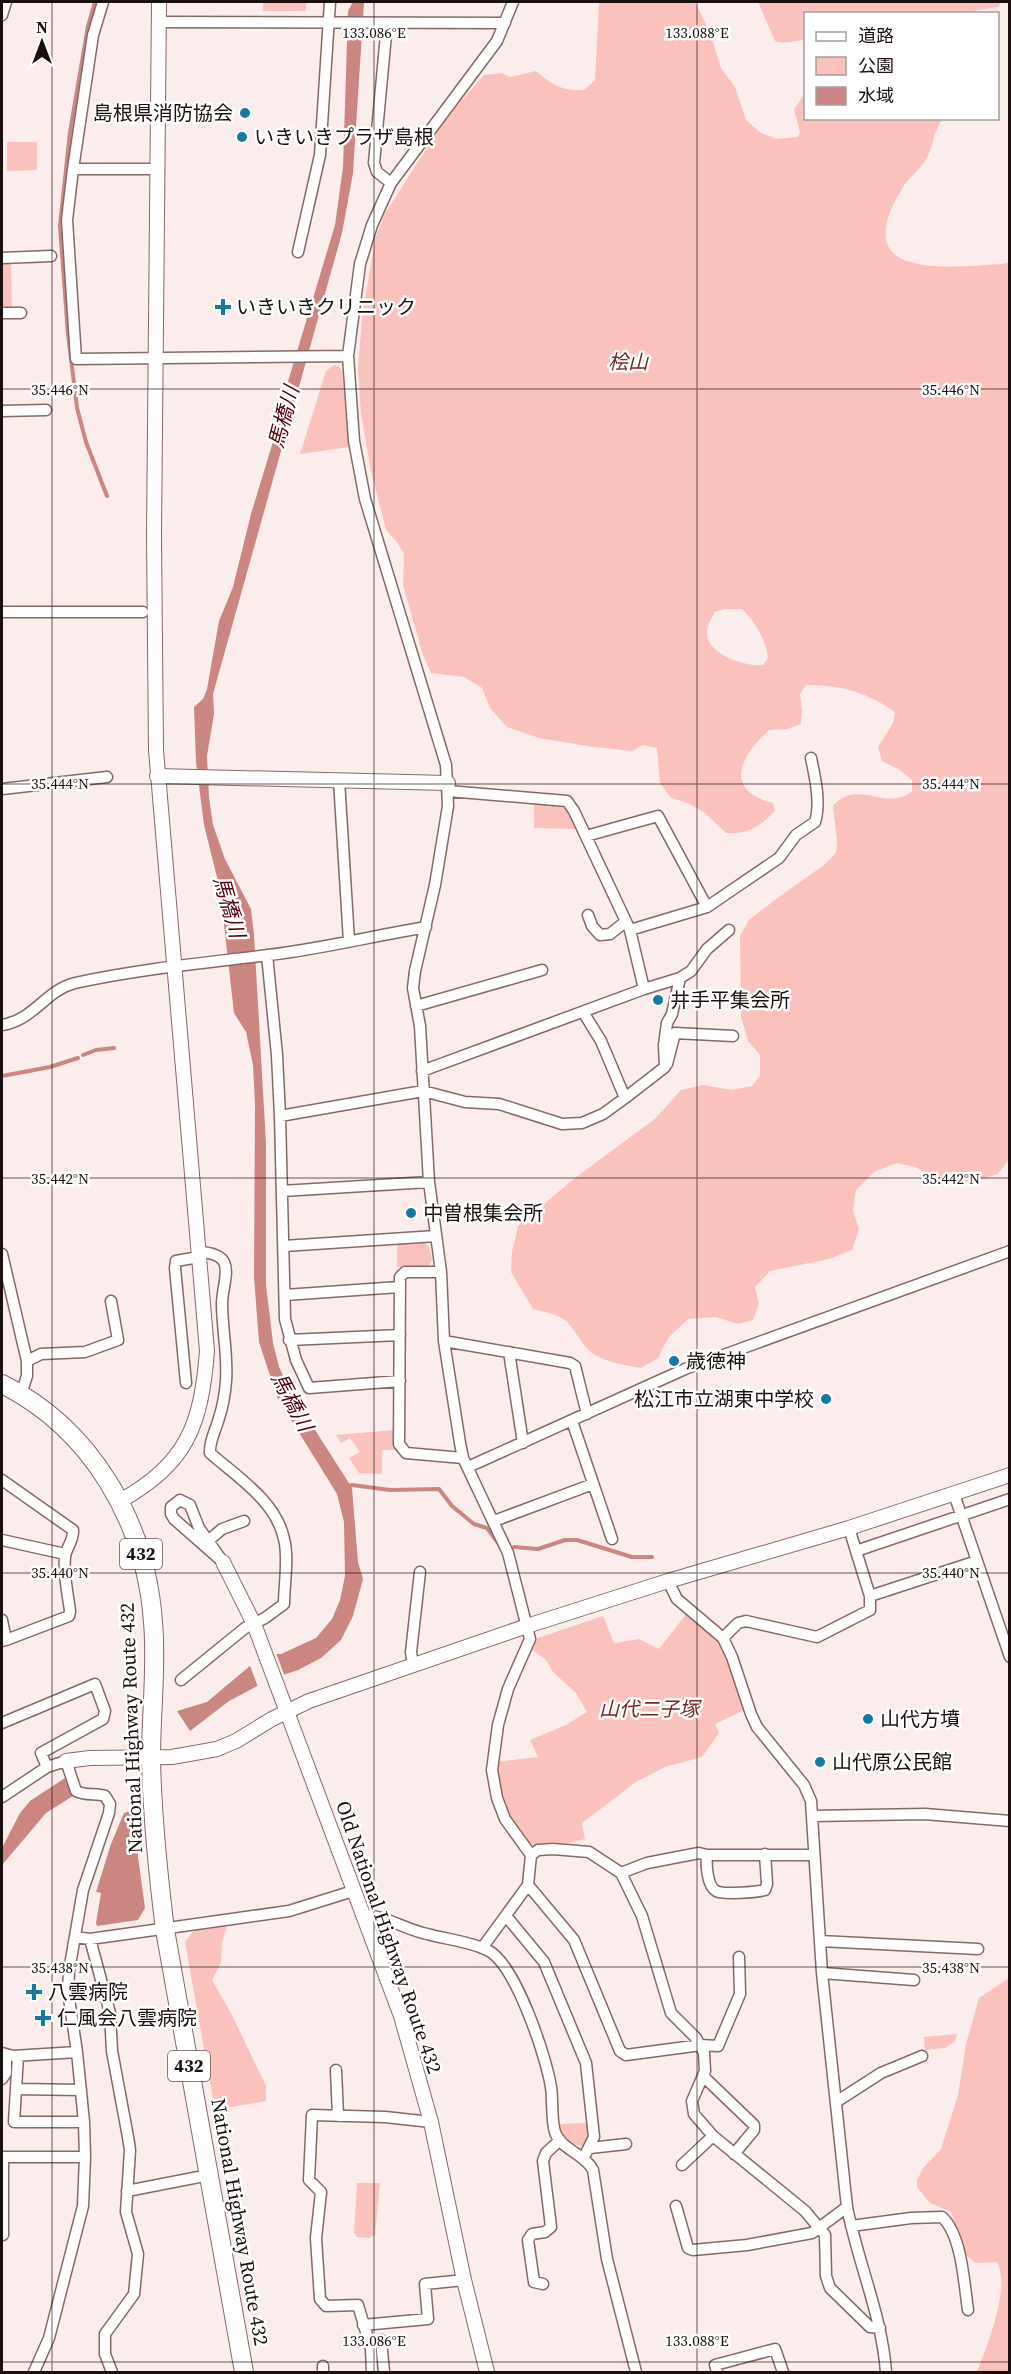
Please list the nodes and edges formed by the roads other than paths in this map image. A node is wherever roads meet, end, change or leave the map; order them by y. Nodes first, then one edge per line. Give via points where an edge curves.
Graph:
1 (6, 2) edge
2 (103, 2) edge
3 (159, 2) edge
4 (330, 2) edge
5 (513, 2) edge
6 (2, 15) edge
7 (159, 22) junction
8 (332, 23) junction
9 (505, 23) junction
10 (384, 24) junction
11 (73, 169) junction
12 (157, 169) junction
13 (391, 183) junction
14 (298, 252) dead end
15 (51, 256) dead end
16 (2, 258) edge
17 (21, 313) dead end
18 (2, 314) edge
19 (348, 356) junction
20 (156, 359) junction
21 (46, 410) dead end
22 (2, 411) edge
23 (2, 612) edge
24 (143, 612) dead end
25 (811, 758) dead end
26 (157, 776) junction
27 (107, 777) dead end
28 (339, 780) junction
29 (448, 787) junction
30 (2, 789) edge
31 (586, 836) junction
32 (707, 907) junction
33 (588, 915) dead end
34 (628, 926) junction
35 (426, 927) junction
36 (729, 930) dead end
37 (349, 941) junction
38 (266, 955) junction
39 (174, 967) junction
40 (542, 970) dead end
41 (680, 978) junction
42 (644, 989) junction
43 (416, 1006) junction
44 (583, 1012) junction
45 (2, 1025) edge
46 (732, 1036) dead end
47 (665, 1066) junction
48 (422, 1071) junction
49 (423, 1091) junction
50 (625, 1098) junction
51 (280, 1116) junction
52 (429, 1182) junction
53 (282, 1191) junction
54 (436, 1236) junction
55 (284, 1246) junction
56 (1010, 1251) edge
57 (2, 1254) edge
58 (199, 1255) junction
59 (441, 1272) junction
60 (399, 1287) junction
61 (285, 1295) junction
62 (111, 1301) dead end
63 (400, 1335) junction
64 (290, 1340) junction
65 (444, 1341) junction
66 (509, 1352) junction
67 (27, 1361) junction
68 (400, 1381) junction
69 (186, 1383) dead end
70 (2, 1384) edge
71 (21, 1394) junction
72 (587, 1414) junction
73 (572, 1421) junction
74 (524, 1443) junction
75 (466, 1463) junction
76 (1010, 1475) edge
77 (2, 1480) edge
78 (593, 1484) junction
79 (954, 1494) junction
80 (1010, 1498) edge
81 (120, 1501) junction
82 (961, 1515) junction
83 (244, 1521) dead end
84 (494, 1521) junction
85 (849, 1528) junction
86 (612, 1539) dead end
87 (2, 1540) edge
88 (208, 1541) junction
89 (855, 1551) junction
90 (65, 1554) junction
91 (977, 1561) junction
92 (223, 1562) junction
93 (420, 1572) dead end
94 (668, 1581) junction
95 (870, 1596) junction
96 (2, 1620) edge
97 (254, 1624) junction
98 (526, 1626) junction
99 (723, 1638) junction
100 (4, 1641) edge
101 (1010, 1657) edge
102 (413, 1665) junction
103 (181, 1680) dead end
104 (288, 1711) junction
105 (2, 1723) edge
106 (151, 1757) junction
107 (66, 1761) junction
108 (47, 1767) junction
109 (2, 1797) edge
110 (812, 1816) junction
111 (1010, 1821) edge
112 (765, 1854) junction
113 (531, 1855) junction
114 (708, 1855) junction
115 (814, 1855) junction
116 (621, 1873) junction
117 (528, 1885) junction
118 (353, 1891) junction
119 (362, 1915) junction
120 (506, 1916) junction
121 (165, 1930) junction
122 (75, 1936) junction
123 (90, 1939) junction
124 (820, 1941) junction
125 (482, 1948) junction
126 (978, 1949) dead end
127 (739, 1957) dead end
128 (822, 1973) junction
129 (914, 1980) dead end
130 (701, 2045) junction
131 (77, 2052) junction
132 (4, 2054) edge
133 (18, 2056) junction
134 (922, 2056) dead end
135 (336, 2070) dead end
136 (704, 2077) junction
137 (2, 2079) edge
138 (18, 2089) junction
139 (81, 2090) junction
140 (836, 2102) junction
141 (338, 2116) junction
142 (84, 2122) junction
143 (430, 2122) junction
144 (713, 2136) junction
145 (560, 2140) junction
146 (626, 2144) dead end
147 (587, 2153) junction
148 (734, 2154) junction
149 (2, 2157) edge
150 (85, 2157) junction
151 (682, 2165) dead end
152 (209, 2175) junction
153 (127, 2191) junction
154 (2, 2193) edge
155 (676, 2206) dead end
156 (847, 2207) junction
157 (851, 2226) junction
158 (819, 2228) junction
159 (3, 2235) dead end
160 (464, 2280) junction
161 (543, 2284) dead end
162 (968, 2310) dead end
163 (363, 2325) junction
164 (880, 2328) junction
165 (381, 2340) dead end
166 (34, 2373) edge
167 (112, 2373) edge
168 (244, 2373) edge
169 (372, 2373) edge
170 (384, 2373) edge
171 (487, 2373) edge
172 (636, 2373) edge
173 (717, 2373) edge
174 (783, 2373) edge
175 (886, 2373) edge

1 - 6 street
2 - 11 street via 93,35
3 - 7 street
4 - 8 street
5 - 9 street
7 - 8 street
7 - 12 street
8 - 10 street
8 - 14 street via 320,155
9 - 10 street
9 - 13 street via 497,41
10 - 13 street via 374,163 377,172
11 - 12 street
11 - 20 street via 68,220 76,359
12 - 20 street
13 - 19 street via 360,264
15 - 16 street
17 - 18 street
19 - 20 street
19 - 29 street via 354,441 365,499 443,747
20 - 26 street
21 - 22 street
23 - 24 street
25 - 32 street via 815,822 796,835 779,858
26 - 28 street
26 - 39 street
27 - 30 street
28 - 29 street
28 - 37 street
29 - 31 street via 567,801
29 - 35 street
31 - 32 street via 658,816
31 - 34 street
32 - 34 street
33 - 34 street via 600,935
34 - 42 street
35 - 37 street
35 - 43 street via 415,971
36 - 41 street
37 - 38 street
38 - 39 street
38 - 51 street
39 - 45 street via 73,984 57,991 22,1020
39 - 58 street
40 - 43 street
41 - 42 street
41 - 47 street via 667,1023
42 - 44 street
43 - 48 street
44 - 48 street
44 - 50 street via 601,1041
46 - 47 street via 675,1033
47 - 50 street
48 - 49 street
49 - 50 street via 465,1102 499,1104 562,1124 582,1123
49 - 51 street
49 - 52 street
51 - 53 street
52 - 53 street
52 - 54 street
53 - 55 street
54 - 55 street
54 - 59 street
55 - 61 street
56 - 72 street via 685,1369
57 - 67 street
58 - 69 street via 176,1261 174,1268
58 - 81 street via 207,1351 195,1421 174,1461 147,1486
58 - 97 street via 217,1256 227,1274 222,1303 226,1384 210,1453 250,1486 273,1513 284,1539 284,1604
59 - 60 street via 405,1272
59 - 65 street
60 - 61 street
60 - 63 street
61 - 64 street
62 - 67 street via 118,1340 85,1352 41,1354
63 - 64 street
63 - 68 street
64 - 68 street via 309,1388
65 - 66 street
65 - 75 street
66 - 72 street via 575,1366
66 - 74 street
67 - 71 street
68 - 75 street via 402,1451
70 - 71 highway, National Highway Route 432 / 432
71 - 81 highway, National Highway Route 432 / 432 via 90,1455
72 - 73 street
73 - 74 street
73 - 78 street
74 - 75 street
75 - 84 street
76 - 79 street
77 - 90 street via 73,1530
78 - 84 street
78 - 86 street
79 - 82 street
79 - 85 street
80 - 82 street
81 - 106 highway, National Highway Route 432 / 432 via 134,1529 154,1623
82 - 89 street
82 - 91 street
83 - 88 street via 222,1529
84 - 98 street via 508,1552
85 - 89 street
85 - 94 street
87 - 90 street
88 - 92 street, Old National Highway Route 432
88 - 92 street, Old National Highway Route 432 via 186,1501 175,1502 171,1507 174,1519
89 - 95 street
90 - 100 street via 69,1616
91 - 95 street
91 - 101 street
92 - 97 street, Old National Highway Route 432
93 - 102 street
94 - 98 street
94 - 99 street via 677,1599
95 - 99 street via 870,1610 817,1637 746,1621 738,1623
96 - 100 street
97 - 103 street
97 - 104 street, Old National Highway Route 432
98 - 102 street
98 - 113 street via 529,1646 508,1689 492,1770 505,1819
99 - 110 street via 754,1720 804,1785
102 - 104 street
104 - 106 street via 218,1749
104 - 118 street, Old National Highway Route 432
105 - 108 street via 95,1684 104,1719 41,1753
106 - 107 street
106 - 121 highway, National Highway Route 432 / 432
107 - 108 street
107 - 122 street via 76,1791 105,1796 110,1804 83,1890
108 - 109 street
110 - 111 street via 925,1814
110 - 115 street
112 - 114 street
112 - 114 street via 765,1890 720,1892 713,1888 706,1868
112 - 115 street
113 - 116 street via 537,1850 553,1849 589,1852
113 - 117 street
114 - 116 street via 699,1852 662,1859
115 - 124 street
116 - 130 street via 642,1916 671,2013
117 - 120 street
117 - 130 street via 574,1940 621,2051 631,2055
118 - 119 street, Old National Highway Route 432
118 - 121 street via 289,1911
119 - 125 street via 376,1915 419,1932
119 - 143 street, Old National Highway Route 432 via 401,2016
120 - 125 street
120 - 147 street via 544,1962 586,2063 594,2137
121 - 123 street
121 - 152 highway, National Highway Route 432 / 432
122 - 123 street
122 - 131 street via 68,1992
123 - 153 street via 110,2013 112,2051 130,2150
124 - 126 street
124 - 128 street
125 - 145 street via 500,1961 518,1989 544,2058 553,2097 554,2128
127 - 130 street via 740,1994 718,2046
128 - 129 street
128 - 140 street
130 - 136 street via 706,2058
131 - 133 street
131 - 139 street
132 - 133 street
132 - 137 street via 6,2073
133 - 138 street
134 - 140 street via 881,2073
135 - 141 street
136 - 144 street via 692,2104 696,2117
136 - 148 street via 754,2125
138 - 139 street
138 - 142 street via 14,2122
139 - 142 street
140 - 156 street
141 - 143 street
141 - 163 street via 312,2115 309,2180 321,2192 316,2238 320,2299 326,2306 358,2305
142 - 150 street
143 - 160 street, Old National Highway Route 432
144 - 148 street
144 - 151 street
145 - 147 street
145 - 161 street via 543,2161 551,2226 545,2232 532,2234 528,2240 534,2282
146 - 147 street
147 - 172 street via 607,2259
148 - 158 street via 786,2194
149 - 150 street
149 - 154 street
150 - 166 street via 79,2226 49,2338
152 - 153 street
152 - 168 highway, National Highway Route 432 / 432
153 - 167 street via 127,2219 138,2254 134,2294 105,2334 105,2354
154 - 159 street
155 - 158 street via 688,2248 693,2250 747,2245 812,2233
156 - 157 street
156 - 158 street
157 - 162 street via 942,2217 950,2225 957,2246
157 - 164 street
158 - 164 street via 826,2240 830,2288 870,2327
160 - 163 street via 424,2284 428,2319
160 - 171 street, Old National Highway Route 432
163 - 169 street via 371,2349
164 - 175 street
165 - 170 street
173 - 174 street via 715,2365 775,2349

